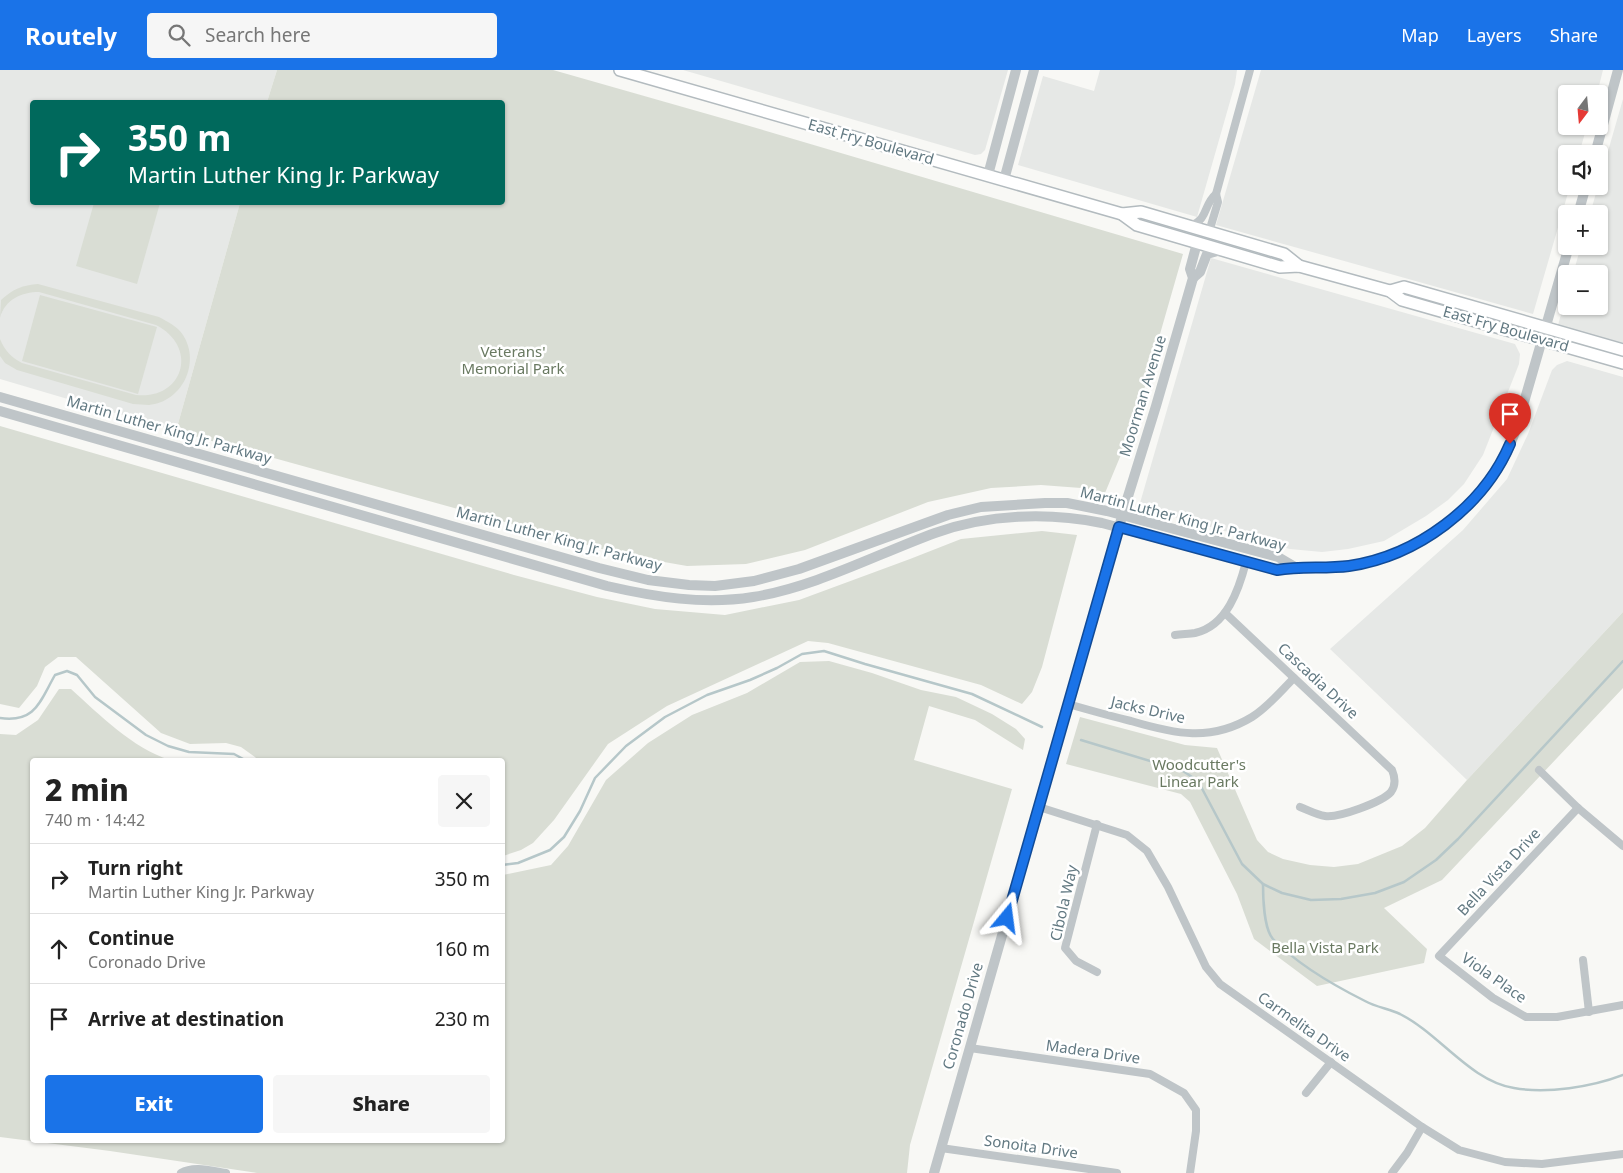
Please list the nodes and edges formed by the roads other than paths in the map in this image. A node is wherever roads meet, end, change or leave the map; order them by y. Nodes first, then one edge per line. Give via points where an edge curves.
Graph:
1 (620, 70) edge
2 (1016, 70) edge
3 (1034, 70) edge
4 (1250, 70) edge
5 (1618, 70) edge
6 (1597, 145) edge
7 (988, 175) junction
8 (1004, 180) junction
9 (1216, 194) junction
10 (1122, 214) junction
11 (1190, 227) junction
12 (1209, 232) junction
13 (1197, 243) junction
14 (1221, 250) junction
15 (1566, 255) edge
16 (1299, 266) junction
17 (1192, 278) junction
18 (1390, 291) junction
19 (1546, 328) junction
20 (1543, 340) junction
21 (1623, 350) edge
22 (1623, 363) edge
23 (0, 397) edge
24 (0, 411) edge
25 (1121, 521) junction
26 (1246, 562) junction
27 (1295, 567) junction
28 (1225, 613) junction
29 (1175, 635) dead end
30 (1294, 678) junction
31 (1068, 704) junction
32 (1539, 770) dead end
33 (1300, 806) dead end
34 (1039, 807) junction
35 (1578, 808) junction
36 (1097, 824) junction
37 (1623, 846) edge
38 (1439, 956) joint
39 (1583, 960) dead end
40 (1097, 972) dead end
41 (1623, 1005) edge
42 (1589, 1012) junction
43 (970, 1048) junction
44 (1331, 1062) junction
45 (1306, 1092) dead end
46 (1422, 1127) junction
47 (941, 1148) junction
48 (1623, 1154) edge
49 (180, 1173) edge
50 (226, 1173) edge
51 (934, 1173) edge
52 (1117, 1173) edge
53 (1190, 1173) edge
54 (1392, 1173) edge

1 - 7 main road, East Fry Boulevard
2 - 7 street
3 - 8 street
4 - 9 street
5 - 6 street
7 - 8 main road, East Fry Boulevard
8 - 10 main road, East Fry Boulevard
9 - 11 street via 1210,199 1205,215
9 - 12 street via 1218,202
10 - 11 main road, East Fry Boulevard via 1141,212
10 - 13 main road, East Fry Boulevard via 1138,225
11 - 12 main road, East Fry Boulevard
12 - 16 main road, East Fry Boulevard via 1284,254
13 - 14 main road, East Fry Boulevard
13 - 17 street, Moorman Avenue via 1190,269
14 - 16 main road, East Fry Boulevard via 1280,267
14 - 17 street, Moorman Avenue via 1207,254 1200,272
15 - 19 street
16 - 18 main road, East Fry Boulevard
17 - 25 street, Moorman Avenue
18 - 19 main road, East Fry Boulevard via 1404,286
18 - 20 main road, East Fry Boulevard via 1402,300
19 - 20 street
19 - 21 main road, East Fry Boulevard
20 - 22 main road, East Fry Boulevard
20 - 27 street via 1516,430 1504,457 1491,478 1452,520 1409,548 1376,559 1350,566
23 - 25 street, Martin Luther King Jr. Parkway via 599,568 669,583 715,586 754,582 948,515 981,507 1066,503 1090,507
24 - 25 street, Martin Luther King Jr. Parkway via 607,586 668,598 728,600 776,592 937,532 979,522 1054,516
25 - 26 street, Martin Luther King Jr. Parkway
25 - 27 street, Martin Luther King Jr. Parkway via 1278,557
25 - 31 street, Coronado Drive
26 - 27 street, Martin Luther King Jr. Parkway via 1277,570
26 - 28 street via 1240,584
28 - 29 street via 1197,633
28 - 30 street, Cascadia Drive
30 - 31 street, Jacks Drive via 1254,716 1222,731 1202,734 1162,730
30 - 33 street, Cascadia Drive via 1392,770 1395,777 1390,792 1366,806 1343,814 1326,816
31 - 34 street, Coronado Drive
32 - 35 street
34 - 36 street, Carmelita Drive
34 - 43 street, Coronado Drive
35 - 37 street
35 - 38 street, Bella Vista Drive
36 - 40 street, Cibola Way via 1065,948 1076,961
36 - 44 street, Carmelita Drive via 1127,835 1147,851 1206,967 1220,984
38 - 42 street, Viola Place via 1493,998 1526,1017
39 - 42 street
41 - 42 street, Viola Place
43 - 47 street, Coronado Drive
43 - 53 street, Madera Drive via 1150,1074 1184,1093 1196,1110
44 - 45 street
44 - 46 street, Carmelita Drive
46 - 48 street, Carmelita Drive via 1459,1150 1504,1162 1542,1164
46 - 54 street
47 - 51 street, Coronado Drive
47 - 52 street, Sonoita Drive
49 - 50 street via 186,1169 198,1169

